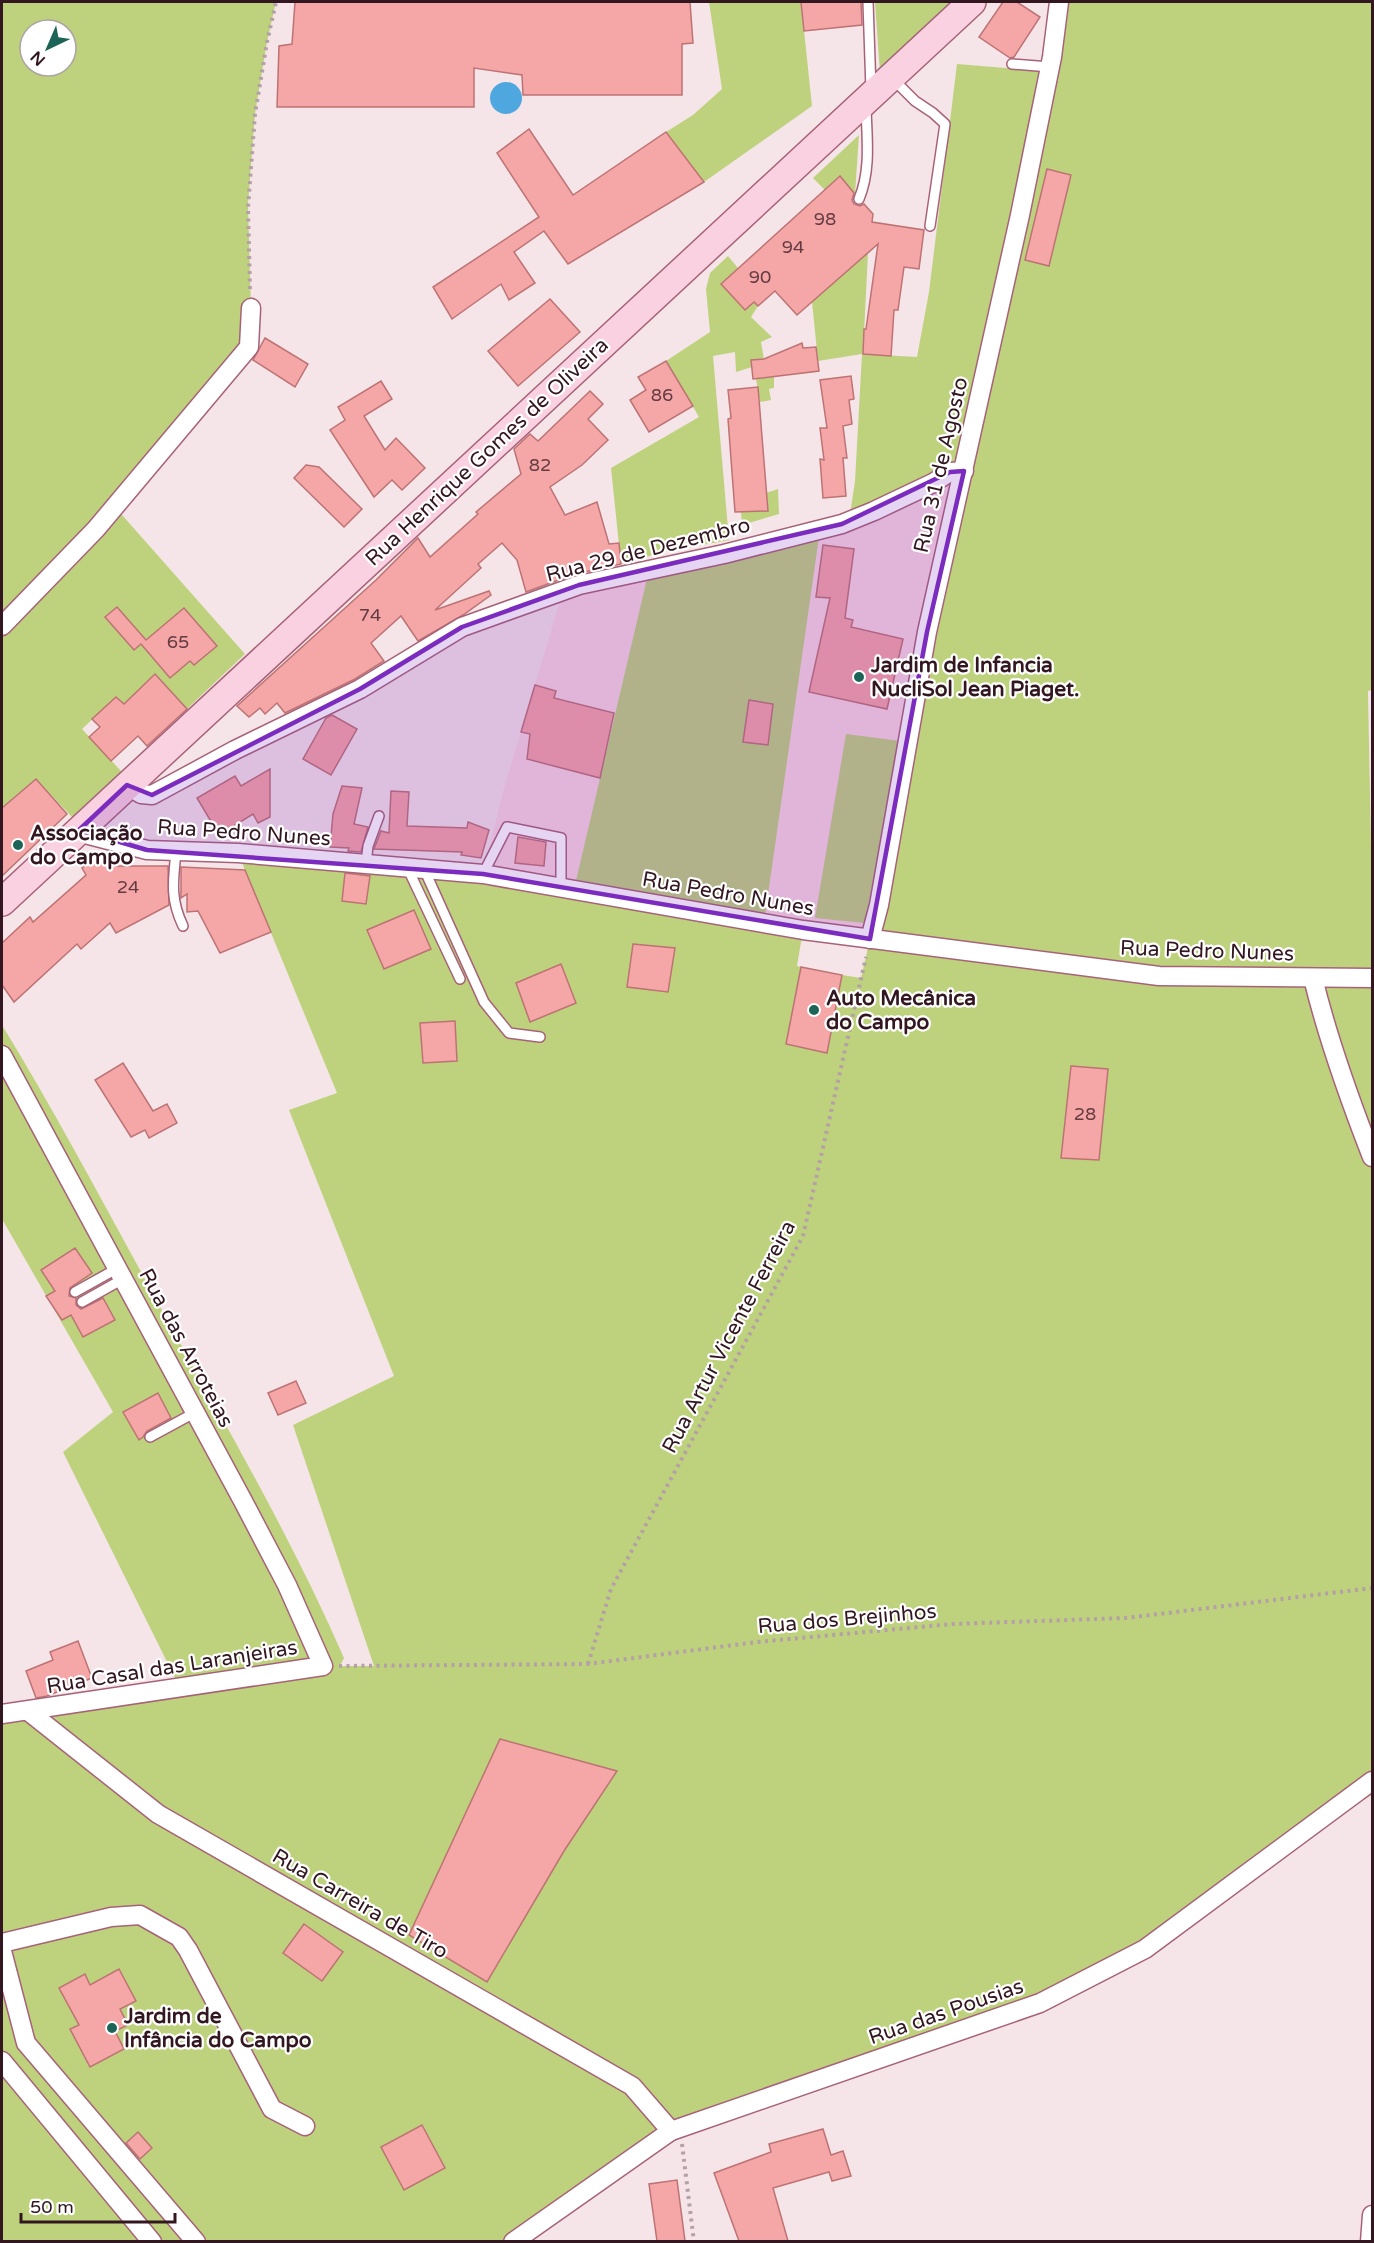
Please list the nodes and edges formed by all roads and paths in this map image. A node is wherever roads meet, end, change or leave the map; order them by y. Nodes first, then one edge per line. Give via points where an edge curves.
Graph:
1 (276, 2) edge
2 (868, 2) edge
3 (972, 2) edge
4 (1059, 2) edge
5 (1012, 64) dead end
6 (1050, 67) junction
7 (891, 77) junction
8 (869, 98) junction
9 (859, 199) dead end
10 (930, 226) dead end
11 (251, 308) joint
12 (964, 471) junction
13 (2, 626) edge
14 (127, 785) junction
15 (379, 816) dead end
16 (79, 830) junction
17 (176, 852) junction
18 (366, 864) junction
19 (416, 868) junction
20 (483, 874) junction
21 (561, 887) junction
22 (2, 902) edge
23 (183, 926) dead end
24 (870, 939) junction
25 (1313, 978) junction
26 (1372, 978) edge
27 (460, 979) dead end
28 (540, 1037) dead end
29 (2, 1055) edge
30 (1372, 1157) edge
31 (120, 1273) junction
32 (75, 1292) dead end
33 (82, 1302) dead end
34 (196, 1412) junction
35 (150, 1437) dead end
36 (1372, 1588) edge
37 (588, 1664) junction
38 (323, 1666) junction
39 (28, 1711) junction
40 (2, 1714) edge
41 (1372, 1781) edge
42 (2, 1942) edge
43 (2, 1951) edge
44 (2, 2061) edge
45 (305, 2126) dead end
46 (670, 2131) junction
47 (1372, 2215) edge
48 (152, 2241) edge
49 (196, 2241) edge
50 (513, 2241) edge
51 (694, 2241) edge
52 (1370, 2241) edge

1 - 11 path via 255,114 248,208
2 - 8 lane
3 - 7 street, Rua Henrique Gomes de Oliveira
4 - 6 street, Rua 31 de Agosto
5 - 6 lane
6 - 12 street, Rua 31 de Agosto
7 - 8 street, Rua Henrique Gomes de Oliveira
7 - 10 lane via 945,124
8 - 9 lane via 866,182
8 - 14 street, Rua Henrique Gomes de Oliveira
11 - 13 street via 249,347 96,529
12 - 14 street, Rua 29 de Dezembro via 950,472 842,524 579,585 462,627 360,689 152,795 141,794
12 - 24 street, Rua 31 de Agosto via 927,632
14 - 16 street, Rua Henrique Gomes de Oliveira
15 - 18 lane
16 - 17 street, Rua Pedro Nunes via 147,850
16 - 22 street, Rua Henrique Gomes de Oliveira
17 - 18 street, Rua Pedro Nunes
17 - 23 lane via 175,909
18 - 19 street, Rua Pedro Nunes
19 - 20 street, Rua Pedro Nunes
19 - 27 lane
19 - 28 lane via 484,1002 509,1033
20 - 21 street, Rua Pedro Nunes
20 - 21 lane via 507,827 561,838
21 - 24 street, Rua Pedro Nunes
24 - 25 street, Rua Pedro Nunes via 1160,976
24 - 37 path, Rua Artur Vicente Ferreira via 803,1236 611,1589
25 - 26 street, Rua Pedro Nunes
25 - 30 street via 1349,1098
29 - 31 street, Rua das Arroteias
31 - 32 lane
31 - 33 lane
31 - 34 street, Rua das Arroteias
34 - 35 lane
34 - 38 street, Rua das Arroteias via 287,1585
36 - 37 path, Rua dos Brejinhos via 1126,1618 952,1624 757,1642
37 - 38 path, Rua dos Brejinhos
38 - 39 street, Rua Casal das Laranjeiras
39 - 40 street, Rua Casal das Laranjeiras
39 - 46 street, Rua Carreira de Tiro via 158,1814 632,2086
41 - 46 street, Rua das Pousias via 1145,1949 1040,2003
42 - 45 street via 111,1917 140,1916 165,1928 179,1937 188,1950 272,2109
43 - 49 street via 26,2043
44 - 48 street
46 - 50 street, Rua das Pousias
46 - 51 path via 684,2146
47 - 52 street

